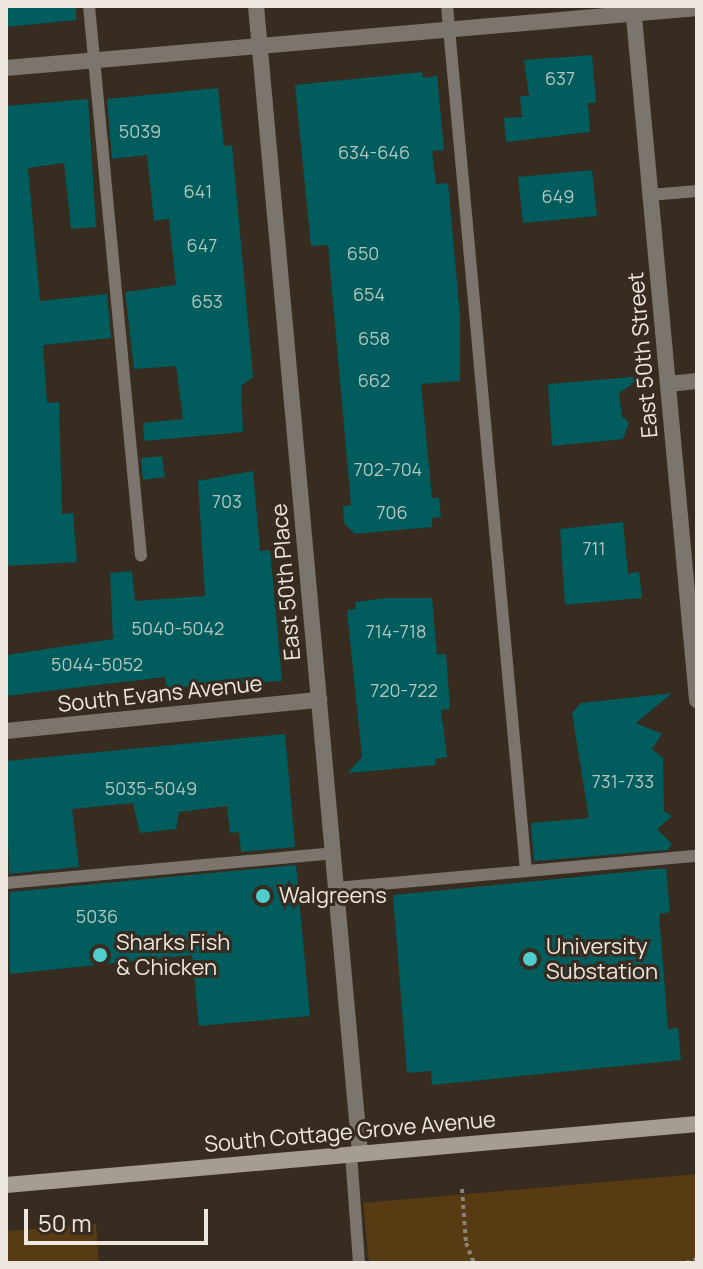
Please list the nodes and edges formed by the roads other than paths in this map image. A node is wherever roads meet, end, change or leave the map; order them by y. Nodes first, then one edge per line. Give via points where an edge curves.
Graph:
1 (89, 6) edge
2 (256, 6) edge
3 (447, 6) edge
4 (697, 8) edge
5 (633, 10) edge
6 (450, 30) junction
7 (259, 46) junction
8 (94, 61) junction
9 (6, 68) edge
10 (697, 191) edge
11 (650, 195) junction
12 (697, 381) edge
13 (668, 384) junction
14 (141, 556) dead end
15 (319, 700) junction
16 (697, 700) edge
17 (6, 731) edge
18 (333, 853) junction
19 (697, 856) edge
20 (526, 870) junction
21 (6, 883) edge
22 (336, 888) junction
23 (697, 1124) edge
24 (356, 1154) junction
25 (6, 1185) edge
26 (359, 1263) edge

1 - 8 lane
2 - 7 street, East 50th Place
3 - 6 lane
4 - 5 street
5 - 6 street
5 - 11 street, East 50th Street
6 - 7 street
6 - 20 lane
7 - 8 street
7 - 15 street, East 50th Place
8 - 9 street
8 - 14 lane
10 - 11 lane
11 - 13 street, East 50th Street
12 - 13 street
13 - 16 street, East 50th Street
15 - 17 street, South Evans Avenue
15 - 18 street, East 50th Place
18 - 21 lane
18 - 22 street, East 50th Place
19 - 20 lane
20 - 22 lane
22 - 24 street, East 50th Place
23 - 24 main road, South Cottage Grove Avenue
24 - 25 main road, South Cottage Grove Avenue
24 - 26 lane

